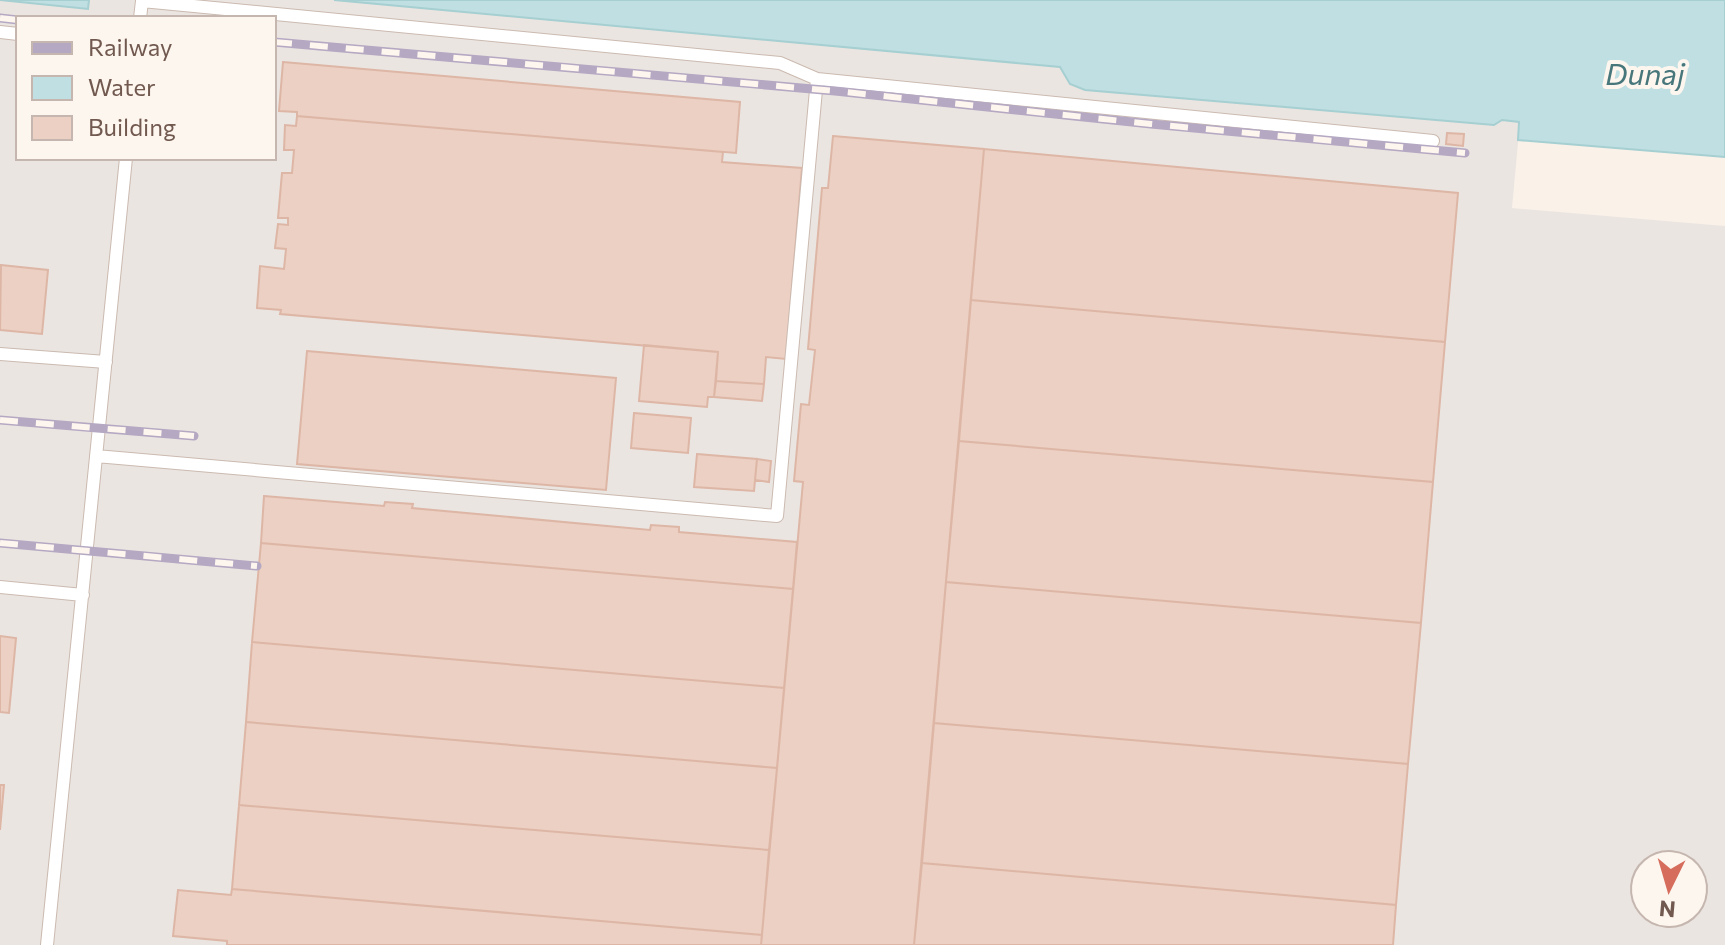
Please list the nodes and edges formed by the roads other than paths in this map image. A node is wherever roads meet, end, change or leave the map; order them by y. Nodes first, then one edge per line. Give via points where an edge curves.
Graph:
1 (140, 16) edge
2 (817, 79) junction
3 (1433, 141) dead end
4 (126, 160) edge
5 (0, 354) edge
6 (106, 362) junction
7 (96, 456) junction
8 (0, 587) edge
9 (83, 595) junction
10 (47, 945) edge

1 - 2 lane via 142,1 268,12 780,63
2 - 3 lane
2 - 7 lane via 777,516
4 - 6 lane
5 - 6 lane
6 - 7 lane
7 - 9 lane
8 - 9 lane
9 - 10 lane

